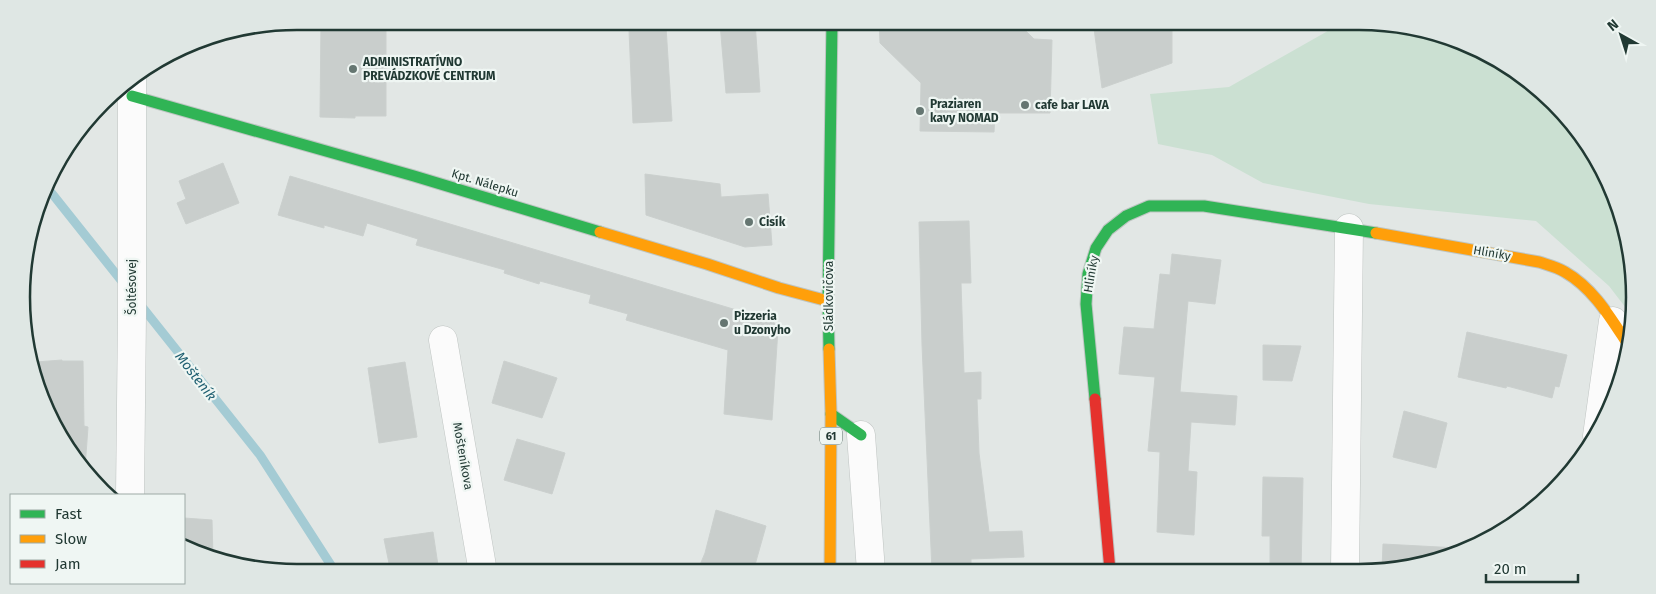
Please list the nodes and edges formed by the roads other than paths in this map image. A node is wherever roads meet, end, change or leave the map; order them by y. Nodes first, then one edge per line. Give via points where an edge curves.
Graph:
1 (832, 30) edge
2 (132, 88) edge
3 (1349, 228) junction
4 (828, 301) junction
5 (1620, 332) edge
6 (443, 340) dead end
7 (1605, 402) edge
8 (831, 414) junction
9 (861, 435) joint
10 (130, 494) edge
11 (482, 564) edge
12 (830, 564) edge
13 (870, 564) edge
14 (1109, 564) edge
15 (1345, 564) edge

1 - 4 street, Sládkovičova / 61
2 - 4 street, Kpt. Nálepku via 223,123 414,176
2 - 10 street, Šoltésovej
3 - 5 street, Hliníky via 1540,262 1582,284
3 - 14 street, Hliníky via 1204,206 1149,206 1126,216 1108,230 1096,248 1088,274 1086,304
3 - 15 street
4 - 8 street, Sládkovičova / 61
5 - 7 street, Hliníky
6 - 11 street, Mošteníkova
8 - 9 street
8 - 12 street, Sládkovičova / 61
9 - 13 street

